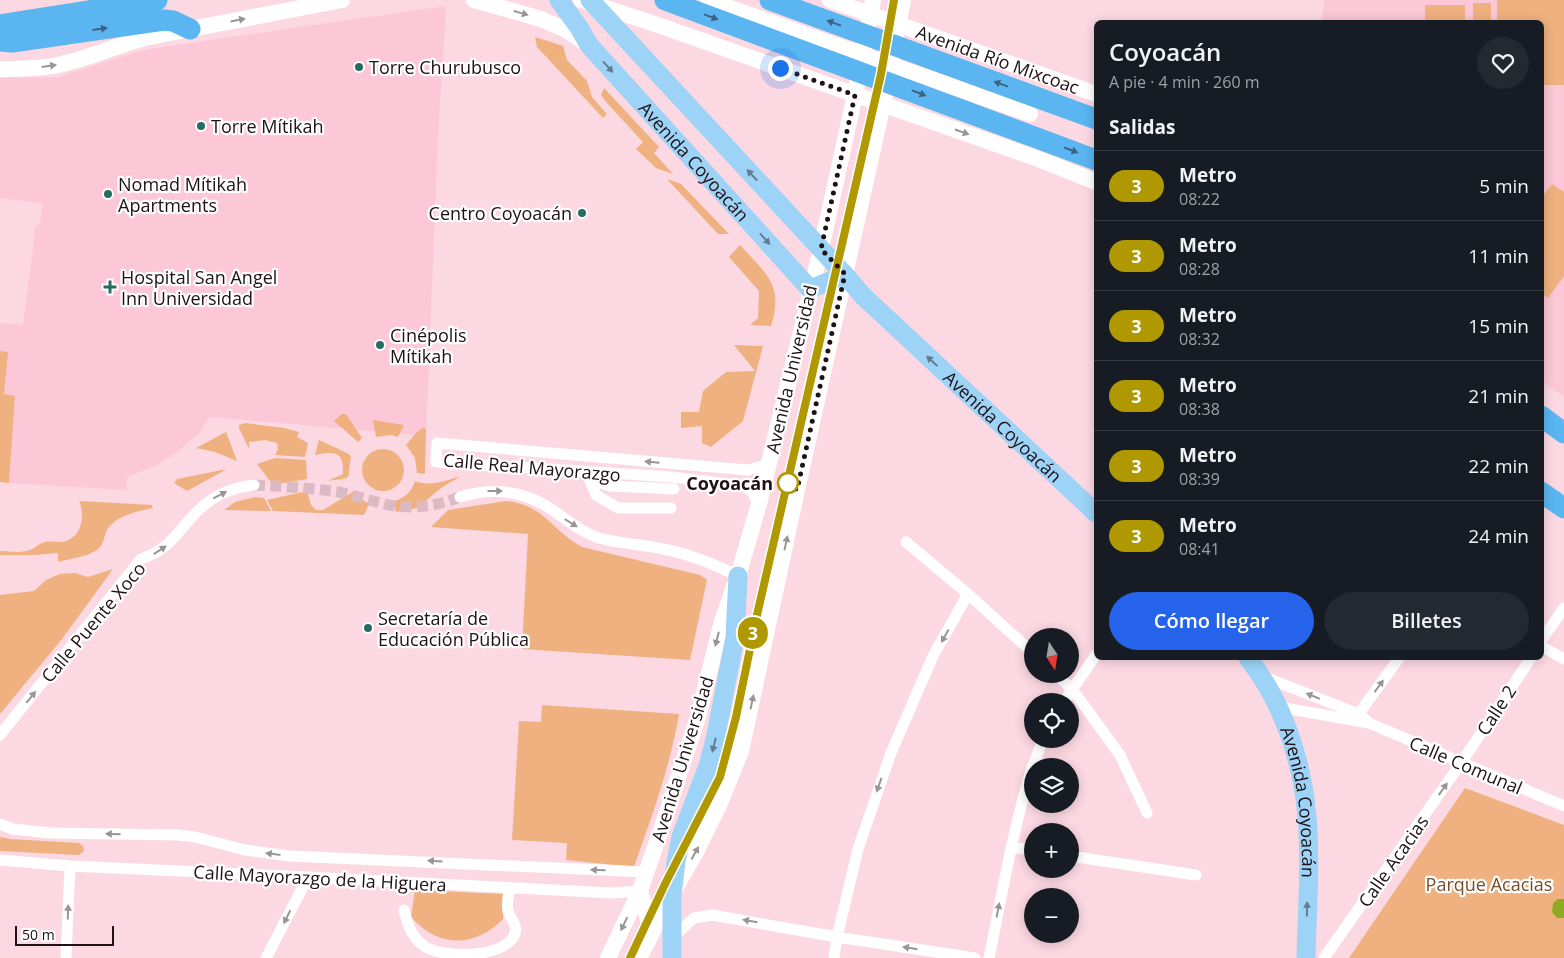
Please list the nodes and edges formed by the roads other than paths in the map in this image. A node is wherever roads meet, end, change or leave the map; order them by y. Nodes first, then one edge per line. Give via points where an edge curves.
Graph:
1 (157, 0) edge
2 (342, 0) edge
3 (474, 0) edge
4 (559, 0) edge
5 (665, 0) edge
6 (684, 0) edge
7 (708, 0) edge
8 (770, 0) edge
9 (830, 0) edge
10 (903, 0) edge
11 (587, 1) edge
12 (872, 7) edge
13 (652, 23) junction
14 (0, 24) edge
15 (899, 24) junction
16 (190, 29) junction
17 (0, 41) edge
18 (589, 45) junction
19 (863, 55) junction
20 (0, 69) edge
21 (882, 71) junction
22 (1070, 84) junction
23 (1094, 93) edge
24 (855, 95) junction
25 (883, 104) junction
26 (1030, 114) junction
27 (1094, 119) edge
28 (1036, 158) junction
29 (1094, 159) edge
30 (1094, 181) edge
31 (821, 249) junction
32 (845, 274) junction
33 (810, 289) junction
34 (1544, 418) edge
35 (1564, 433) edge
36 (673, 464) junction
37 (769, 464) junction
38 (589, 475) junction
39 (673, 483) junction
40 (254, 486) tunnel mouth
41 (1544, 494) edge
42 (460, 497) tunnel mouth
43 (759, 504) junction
44 (671, 508) dead end
45 (1564, 508) edge
46 (1094, 511) edge
47 (906, 542) dead end
48 (738, 576) junction
49 (968, 594) junction
50 (1564, 608) edge
51 (1544, 637) edge
52 (1024, 645) edge
53 (1544, 648) edge
54 (1094, 658) edge
55 (1564, 659) edge
56 (1250, 660) edge
57 (1398, 660) edge
58 (1530, 660) edge
59 (1262, 676) junction
60 (1066, 683) edge
61 (1072, 689) junction
62 (1069, 693) edge
63 (1279, 706) junction
64 (1357, 717) junction
65 (0, 735) edge
66 (1461, 763) junction
67 (1024, 798) edge
68 (1564, 806) edge
69 (1147, 813) dead end
70 (0, 824) edge
71 (1010, 847) junction
72 (1024, 849) edge
73 (1079, 857) edge
74 (0, 860) edge
75 (70, 866) junction
76 (646, 872) junction
77 (1196, 875) dead end
78 (308, 877) junction
79 (509, 888) junction
80 (640, 891) junction
81 (672, 894) junction
82 (404, 910) dead end
83 (650, 934) junction
84 (837, 937) junction
85 (672, 938) junction
86 (440, 956) edge
87 (66, 958) edge
88 (266, 958) edge
89 (608, 958) edge
90 (639, 958) edge
91 (672, 958) edge
92 (834, 958) edge
93 (975, 958) edge
94 (989, 958) edge
95 (1306, 958) edge
96 (1324, 958) edge

1 - 14 highway
16 -> 2 main road
3 -> 18 main road via 541,19
4 - 18 main road, Avenida Coyoacán
5 -> 21 highway
6 - 13 main road via 660,10
7 - 19 main road
27 -> 8 highway
9 - 12 main road, Avenida Río Mixcoac
10 - 15 main road, Avenida Universidad
11 - 13 main road
31 -> 11 main road, Avenida Coyoacán
12 - 15 main road, Avenida Río Mixcoac
12 - 19 main road, Avenida Universidad
13 - 24 main road
15 - 21 main road, Avenida Universidad
15 - 22 main road, Avenida Río Mixcoac
17 -> 16 highway via 12,42 164,20
20 -> 16 main road via 59,65 121,44
18 -> 33 main road, Avenida Coyoacán
19 - 21 main road
19 - 24 main road, Avenida Universidad
21 - 25 main road, Avenida Universidad
21 - 26 main road
21 -> 29 highway
22 - 23 main road, Avenida Río Mixcoac
22 - 26 main road via 1042,96
24 - 25 main road
24 - 31 main road, Avenida Universidad
25 -> 28 main road
25 - 32 main road, Avenida Universidad
26 - 28 main road via 1028,139
28 - 30 main road
31 - 32 main road, Avenida Coyoacán
31 - 33 main road, Avenida Universidad
32 - 33 main road
46 -> 32 main road, Avenida Coyoacán via 863,296
81 -> 32 main road, Avenida Universidad via 720,804 741,751
33 - 37 main road, Avenida Universidad
34 - 35 highway
36 - 37 street, Calle Real Mayorazgo via 752,470
36 -> 38 street, Calle Real Mayorazgo via 437,443 436,462
36 - 39 street
37 - 43 main road, Avenida Universidad
38 - 39 street, Calle Real Mayorazgo
38 - 44 street via 596,494 618,508
39 - 43 street, Calle Real Mayorazgo via 744,486 749,488
65 -> 40 street, Calle Puente Xoco via 142,559 170,543 210,500 237,488
41 - 45 highway
42 -> 48 street, Calle Real Mayorazgo via 483,492 519,494 540,502 598,538 664,549 708,562
43 - 48 main road, Avenida Universidad
47 - 49 street
48 -> 76 main road, Avenida Universidad via 722,621 698,717
48 -> 81 main road via 735,637 716,735 681,837
49 - 52 street
49 -> 84 street via 934,656 890,753 858,849
50 - 51 street
53 - 55 street
54 - 61 street
56 - 59 main road, Avenida Coyoacán
64 -> 57 street
58 - 66 street, Calle 2
59 - 63 main road, Avenida Coyoacán
64 -> 59 street
60 - 61 street
61 - 62 street
61 - 69 street via 1120,755
63 - 64 street
95 -> 63 main road, Avenida Coyoacán via 1307,816 1291,740
64 - 66 street, Calle Comunal
66 - 68 street, Calle Comunal
96 -> 66 street, Calle Acacias
67 - 71 street
76 -> 70 street via 290,856 178,835 50,833 13,829
71 - 72 street
94 -> 71 street
73 - 77 street
74 - 75 street, Calle Mayorazgo de la Higuera
75 - 78 street, Calle Mayorazgo de la Higuera
87 -> 75 street
76 - 80 main road, Avenida Universidad
78 - 79 street, Calle Mayorazgo de la Higuera
78 -> 88 street
79 - 80 street, Calle Mayorazgo de la Higuera via 610,894
79 - 86 street via 507,910 516,930 513,938 478,955
80 - 83 main road
80 -> 89 main road, Avenida Universidad
81 - 83 main road, Avenida Universidad
81 - 85 main road
82 - 86 street via 414,937
83 - 90 main road, Avenida Universidad
84 -> 85 street via 712,915 694,918
84 - 92 street
93 -> 84 street
85 - 91 main road

